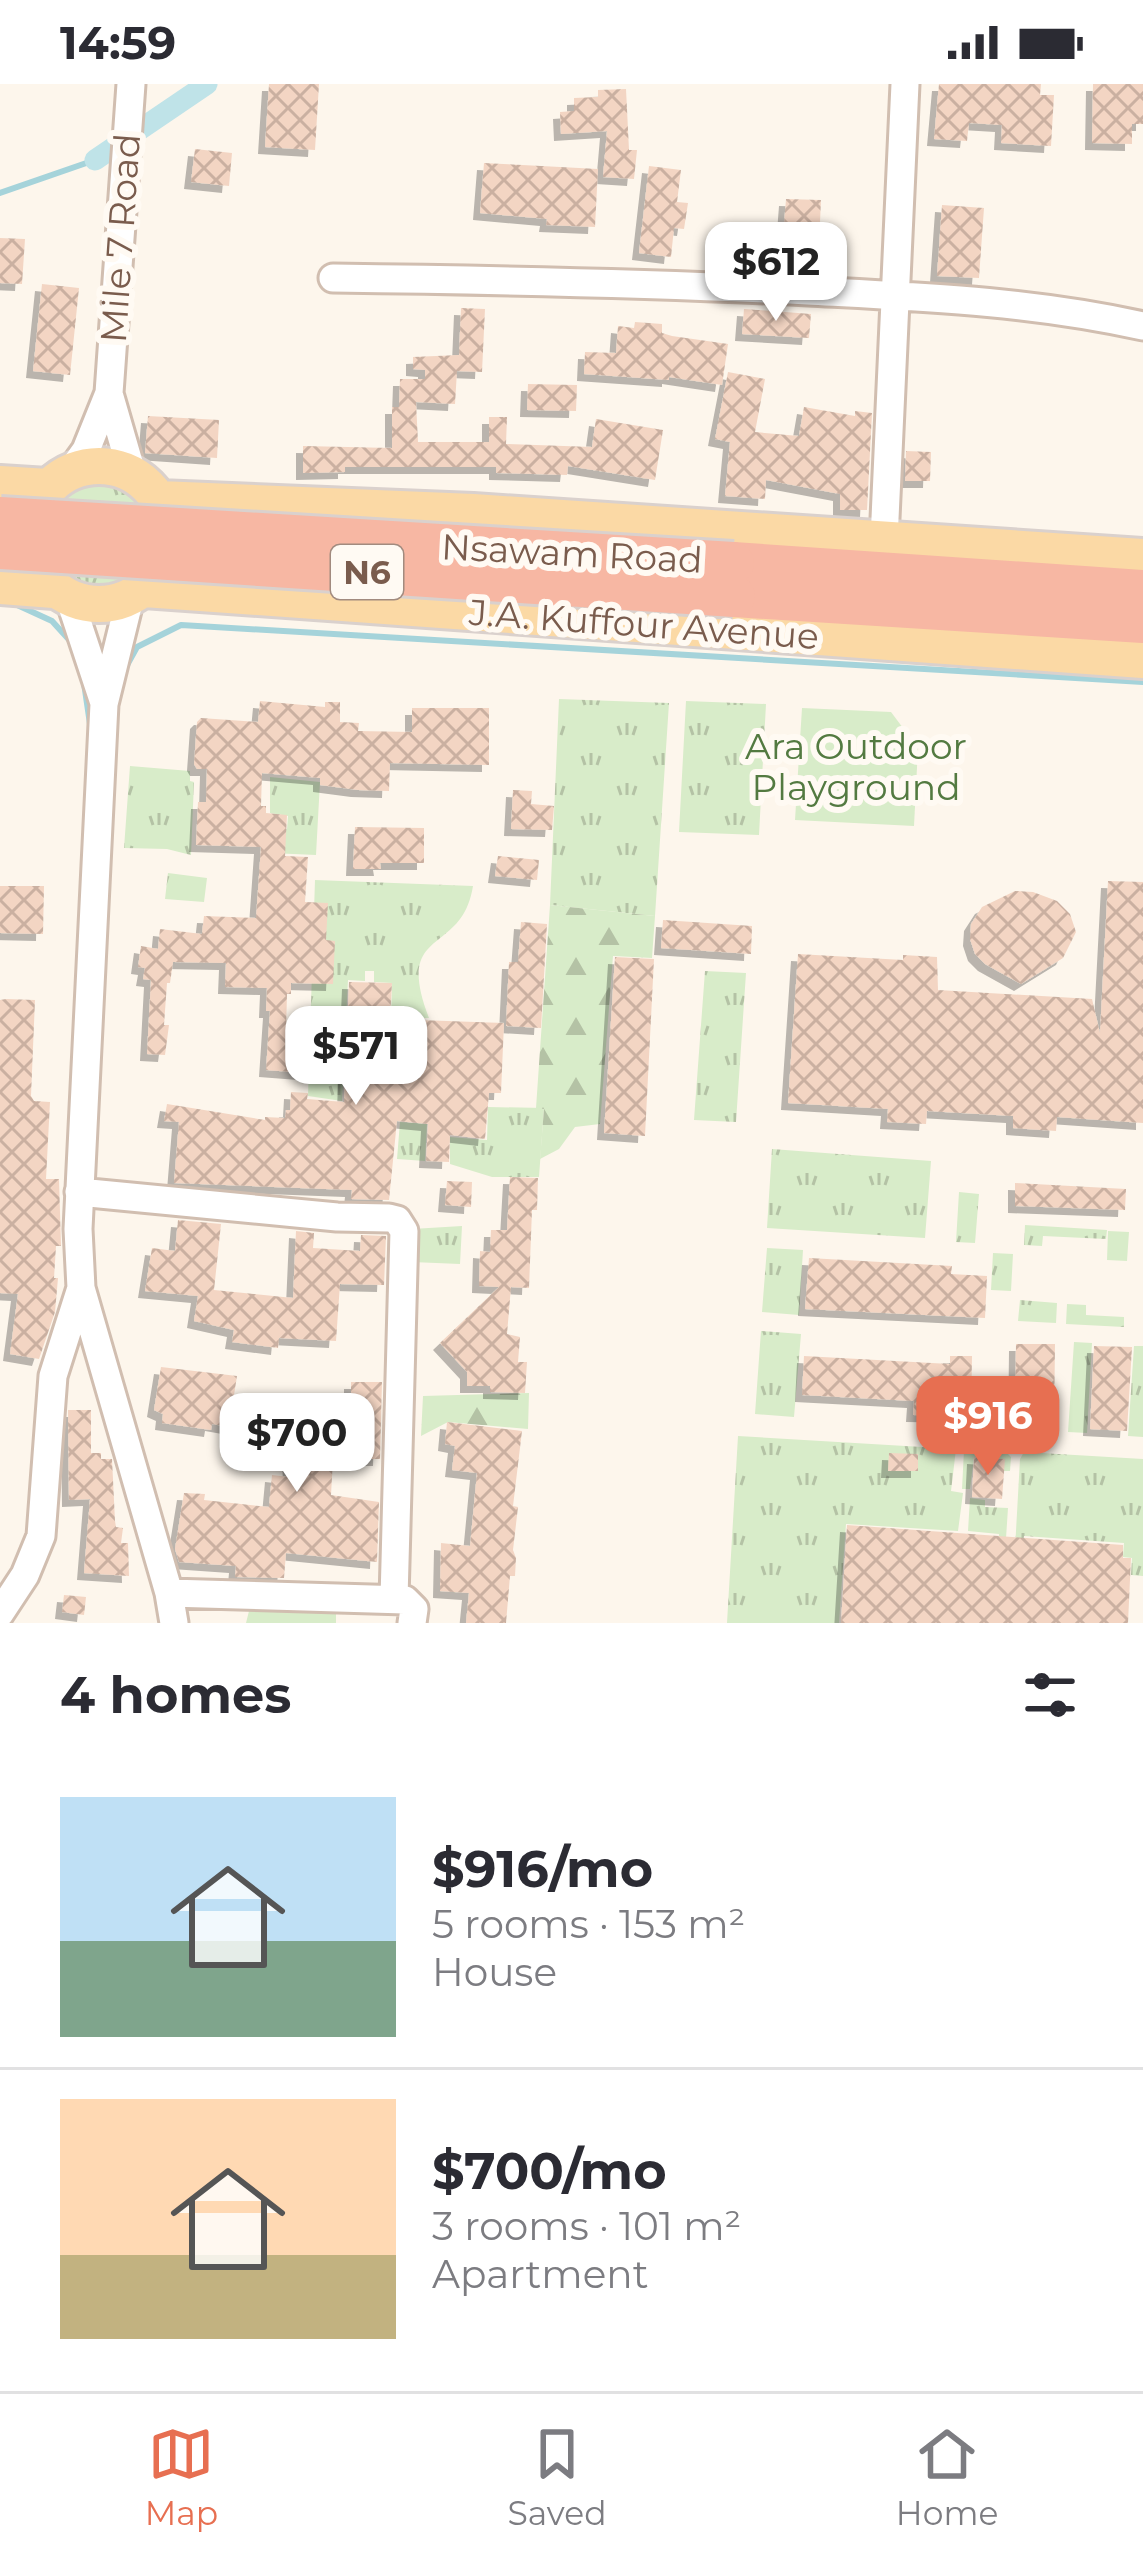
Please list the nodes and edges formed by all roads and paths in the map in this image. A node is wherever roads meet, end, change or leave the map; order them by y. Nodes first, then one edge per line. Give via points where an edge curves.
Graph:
1 (131, 84) edge
2 (904, 84) edge
3 (333, 278) dead end
4 (892, 295) junction
5 (1143, 326) edge
6 (109, 393) junction
7 (132, 473) junction
8 (59, 479) junction
9 (0, 484) edge
10 (159, 499) junction
11 (0, 518) edge
12 (884, 541) junction
13 (0, 548) edge
14 (1143, 557) edge
15 (734, 579) junction
16 (0, 586) edge
17 (1143, 591) edge
18 (137, 594) junction
19 (62, 595) junction
20 (1143, 622) edge
21 (1143, 660) edge
22 (104, 704) junction
23 (79, 1192) junction
24 (81, 1288) junction
25 (169, 1593) junction
26 (394, 1599) junction
27 (0, 1613) edge
28 (174, 1623) edge
29 (412, 1623) edge

1 - 6 street, Mile 7 Road
2 - 4 street
3 - 4 street
4 - 5 street via 990,300
4 - 12 street
6 - 7 street
6 - 8 street via 86,450
7 - 8 main road via 102,465
7 - 10 main road
8 - 9 main road
8 - 19 main road via 30,521 32,559
10 - 12 main road
10 - 18 main road via 169,530 164,562
11 - 15 highway, Nsawam Road / N6, bridge
12 - 14 main road
13 - 15 highway, Nsawam Road / N6, bridge
15 - 17 highway, Nsawam Road / N6
15 - 20 highway, Nsawam Road / N6
16 - 19 main road
18 - 19 main road via 106,605
18 - 21 main road, J.A. Kuffour Avenue
18 - 22 street
19 - 22 street
22 - 23 street
23 - 24 street
23 - 26 street via 400,1223
24 - 25 street
24 - 27 street via 53,1376 41,1536
25 - 26 street
25 - 28 street
26 - 29 street via 410,1603

